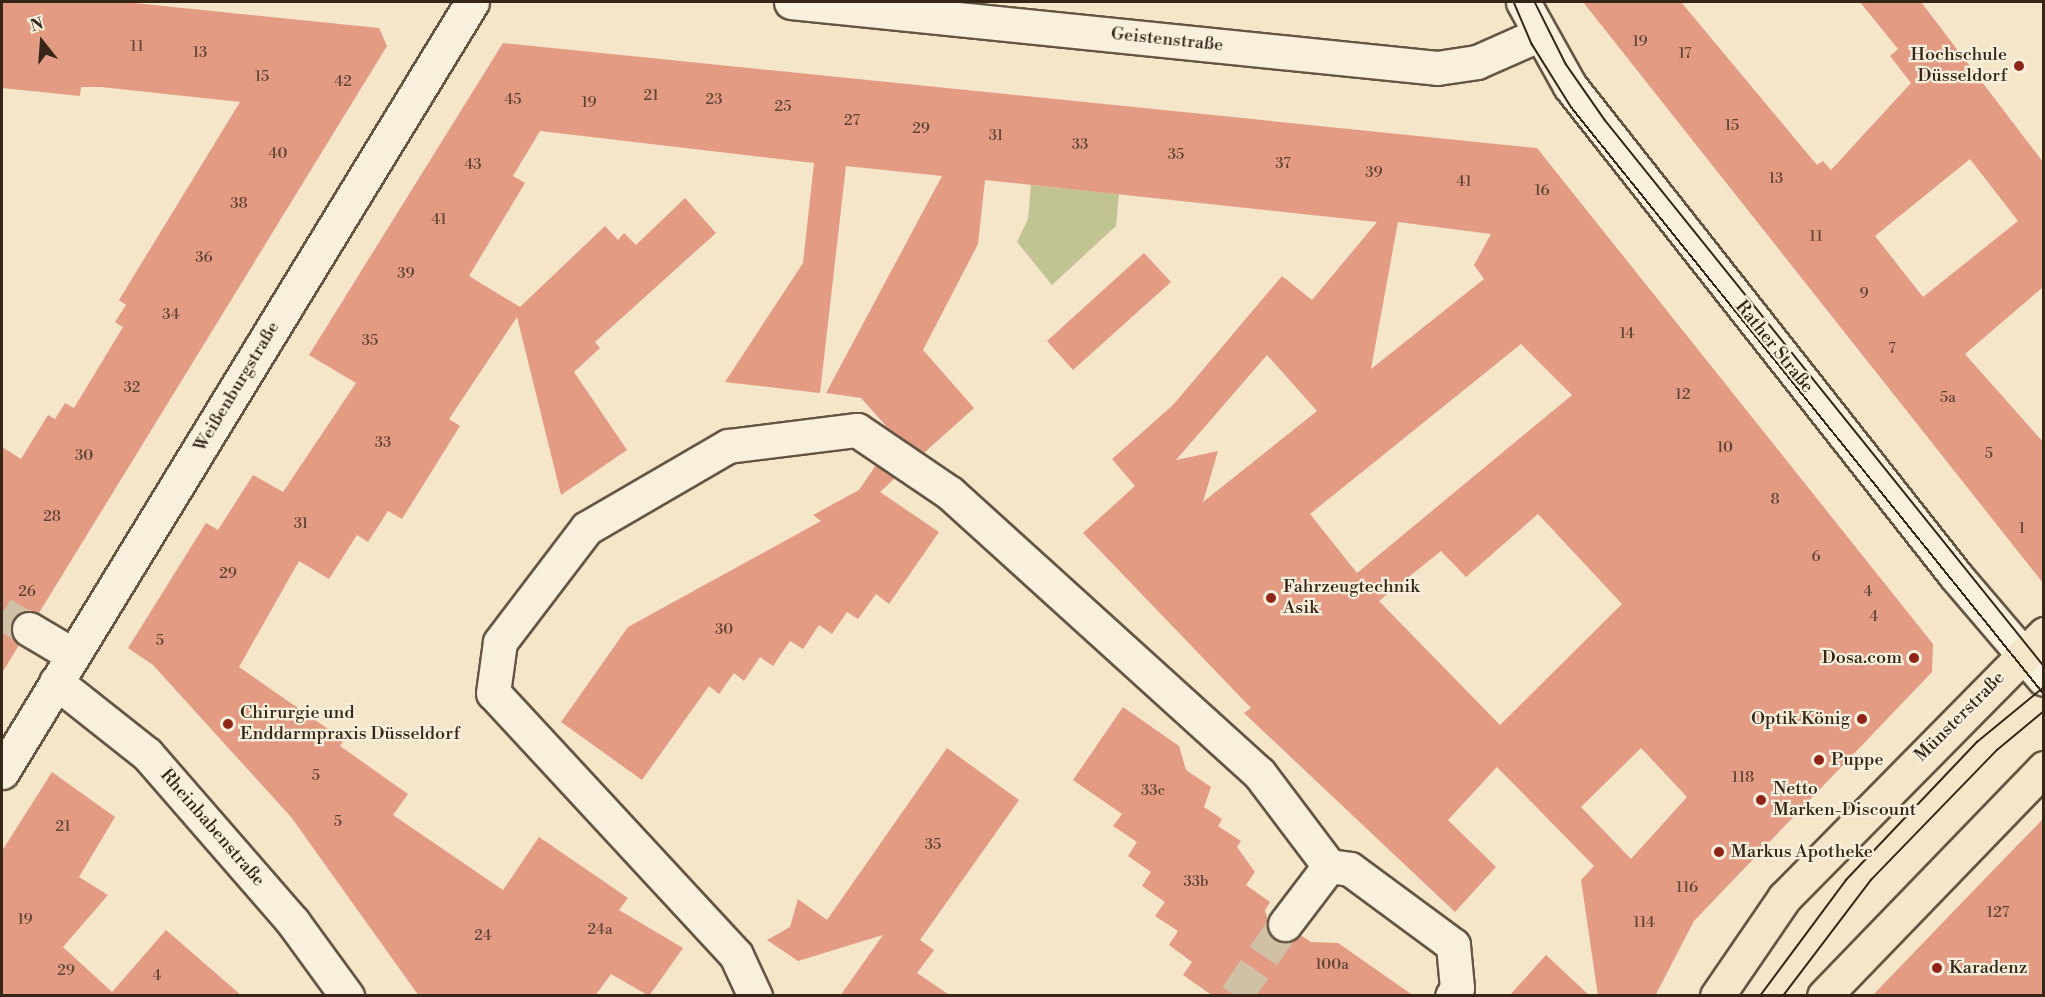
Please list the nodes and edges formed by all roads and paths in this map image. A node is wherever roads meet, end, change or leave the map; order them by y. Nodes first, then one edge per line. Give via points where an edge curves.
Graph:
1 (472, 2) edge
2 (791, 2) edge
3 (1522, 2) edge
4 (1538, 35) junction
5 (29, 629) tunnel mouth
6 (2033, 644) edge
7 (73, 655) junction
8 (2043, 679) edge
9 (56, 682) junction
10 (2043, 768) edge
11 (2, 772) edge
12 (1329, 866) junction
13 (1285, 924) tunnel mouth
14 (347, 996) edge
15 (755, 996) edge
16 (1452, 996) edge
17 (1717, 996) edge
18 (1824, 996) edge

1 - 7 street, Weißenburgstraße
2 - 4 street, Geistenstraße via 1437,68 1477,62
3 - 4 street, Rather Straße
4 - 6 street, Rather Straße via 1570,86 1714,272
5 - 7 street
6 - 8 street, Rather Straße
6 - 17 main road, Münsterstraße via 1784,898
7 - 9 street, Weißenburgstraße
9 - 11 street, Weißenburgstraße
9 - 14 street, Rheinbabenstraße via 147,754 292,922
10 - 18 main road
12 - 13 street
12 - 15 street via 1259,773 950,493 857,430 728,446 587,528 500,642 493,693 736,955
12 - 16 street via 1350,869 1453,945 1457,988

